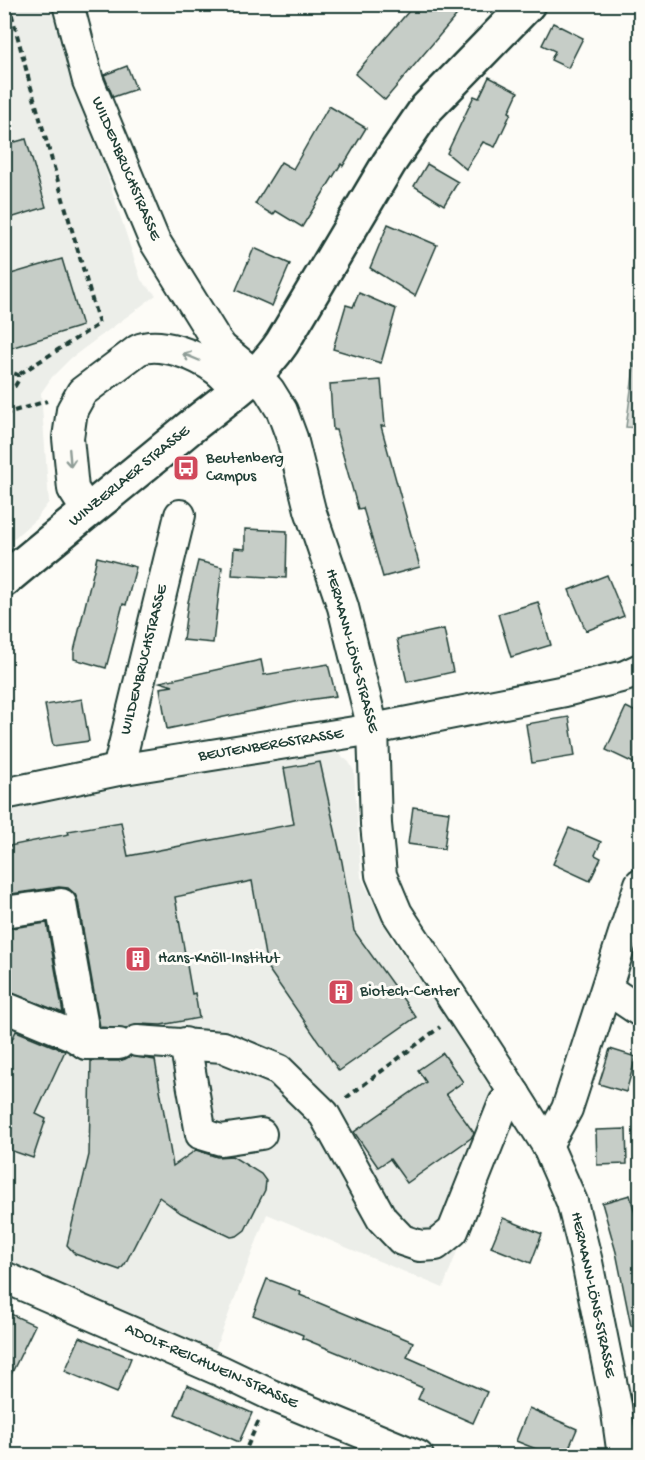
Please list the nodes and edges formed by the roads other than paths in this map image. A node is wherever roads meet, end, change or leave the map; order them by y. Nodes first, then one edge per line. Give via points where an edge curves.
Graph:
1 (68, 4) edge
2 (528, 4) edge
3 (246, 383) junction
4 (87, 511) junction
5 (180, 515) dead end
6 (4, 580) edge
7 (640, 669) edge
8 (373, 729) junction
9 (118, 770) junction
10 (4, 794) edge
11 (640, 884) edge
12 (4, 912) edge
13 (606, 989) junction
14 (4, 1007) edge
15 (640, 1011) edge
16 (185, 1043) junction
17 (86, 1044) junction
18 (515, 1094) junction
19 (261, 1134) dead end
20 (547, 1145) junction
21 (4, 1277) edge
22 (418, 1455) edge
23 (623, 1455) edge

1 - 3 street, WILDENBRUCHSTRASSE via 88,81 154,240
2 - 3 main road via 426,109 389,163 282,343
3 - 4 main road, WINZERLAER STRASSE
3 -> 4 street via 167,347 153,346 138,350 82,392 72,410 68,438 73,489
3 - 8 street, HERMANN-LÖNS-STRASSE via 269,390 292,438 310,510 343,607
4 - 6 main road, WINZERLAER STRASSE
5 - 9 street, WILDENBRUCHSTRASSE
7 - 8 street, BEUTENBERGSTRASSE via 565,691
8 - 9 street, BEUTENBERGSTRASSE
8 - 18 street, HERMANN-LÖNS-STRASSE via 381,875 397,913
9 - 10 street, BEUTENBERGSTRASSE
11 - 13 street
12 - 17 street via 60,904
13 - 15 street
13 - 20 street via 567,1109
14 - 17 street
16 - 17 street
16 - 18 street via 223,1047 279,1070 324,1114 382,1219 402,1240 420,1246 436,1245 453,1232 504,1102
16 - 19 street via 201,1134 221,1140
18 - 20 street, HERMANN-LÖNS-STRASSE
20 - 23 street, HERMANN-LÖNS-STRASSE via 572,1202 585,1252
21 - 22 street, ADOLF-REICHWEIN-STRASSE

